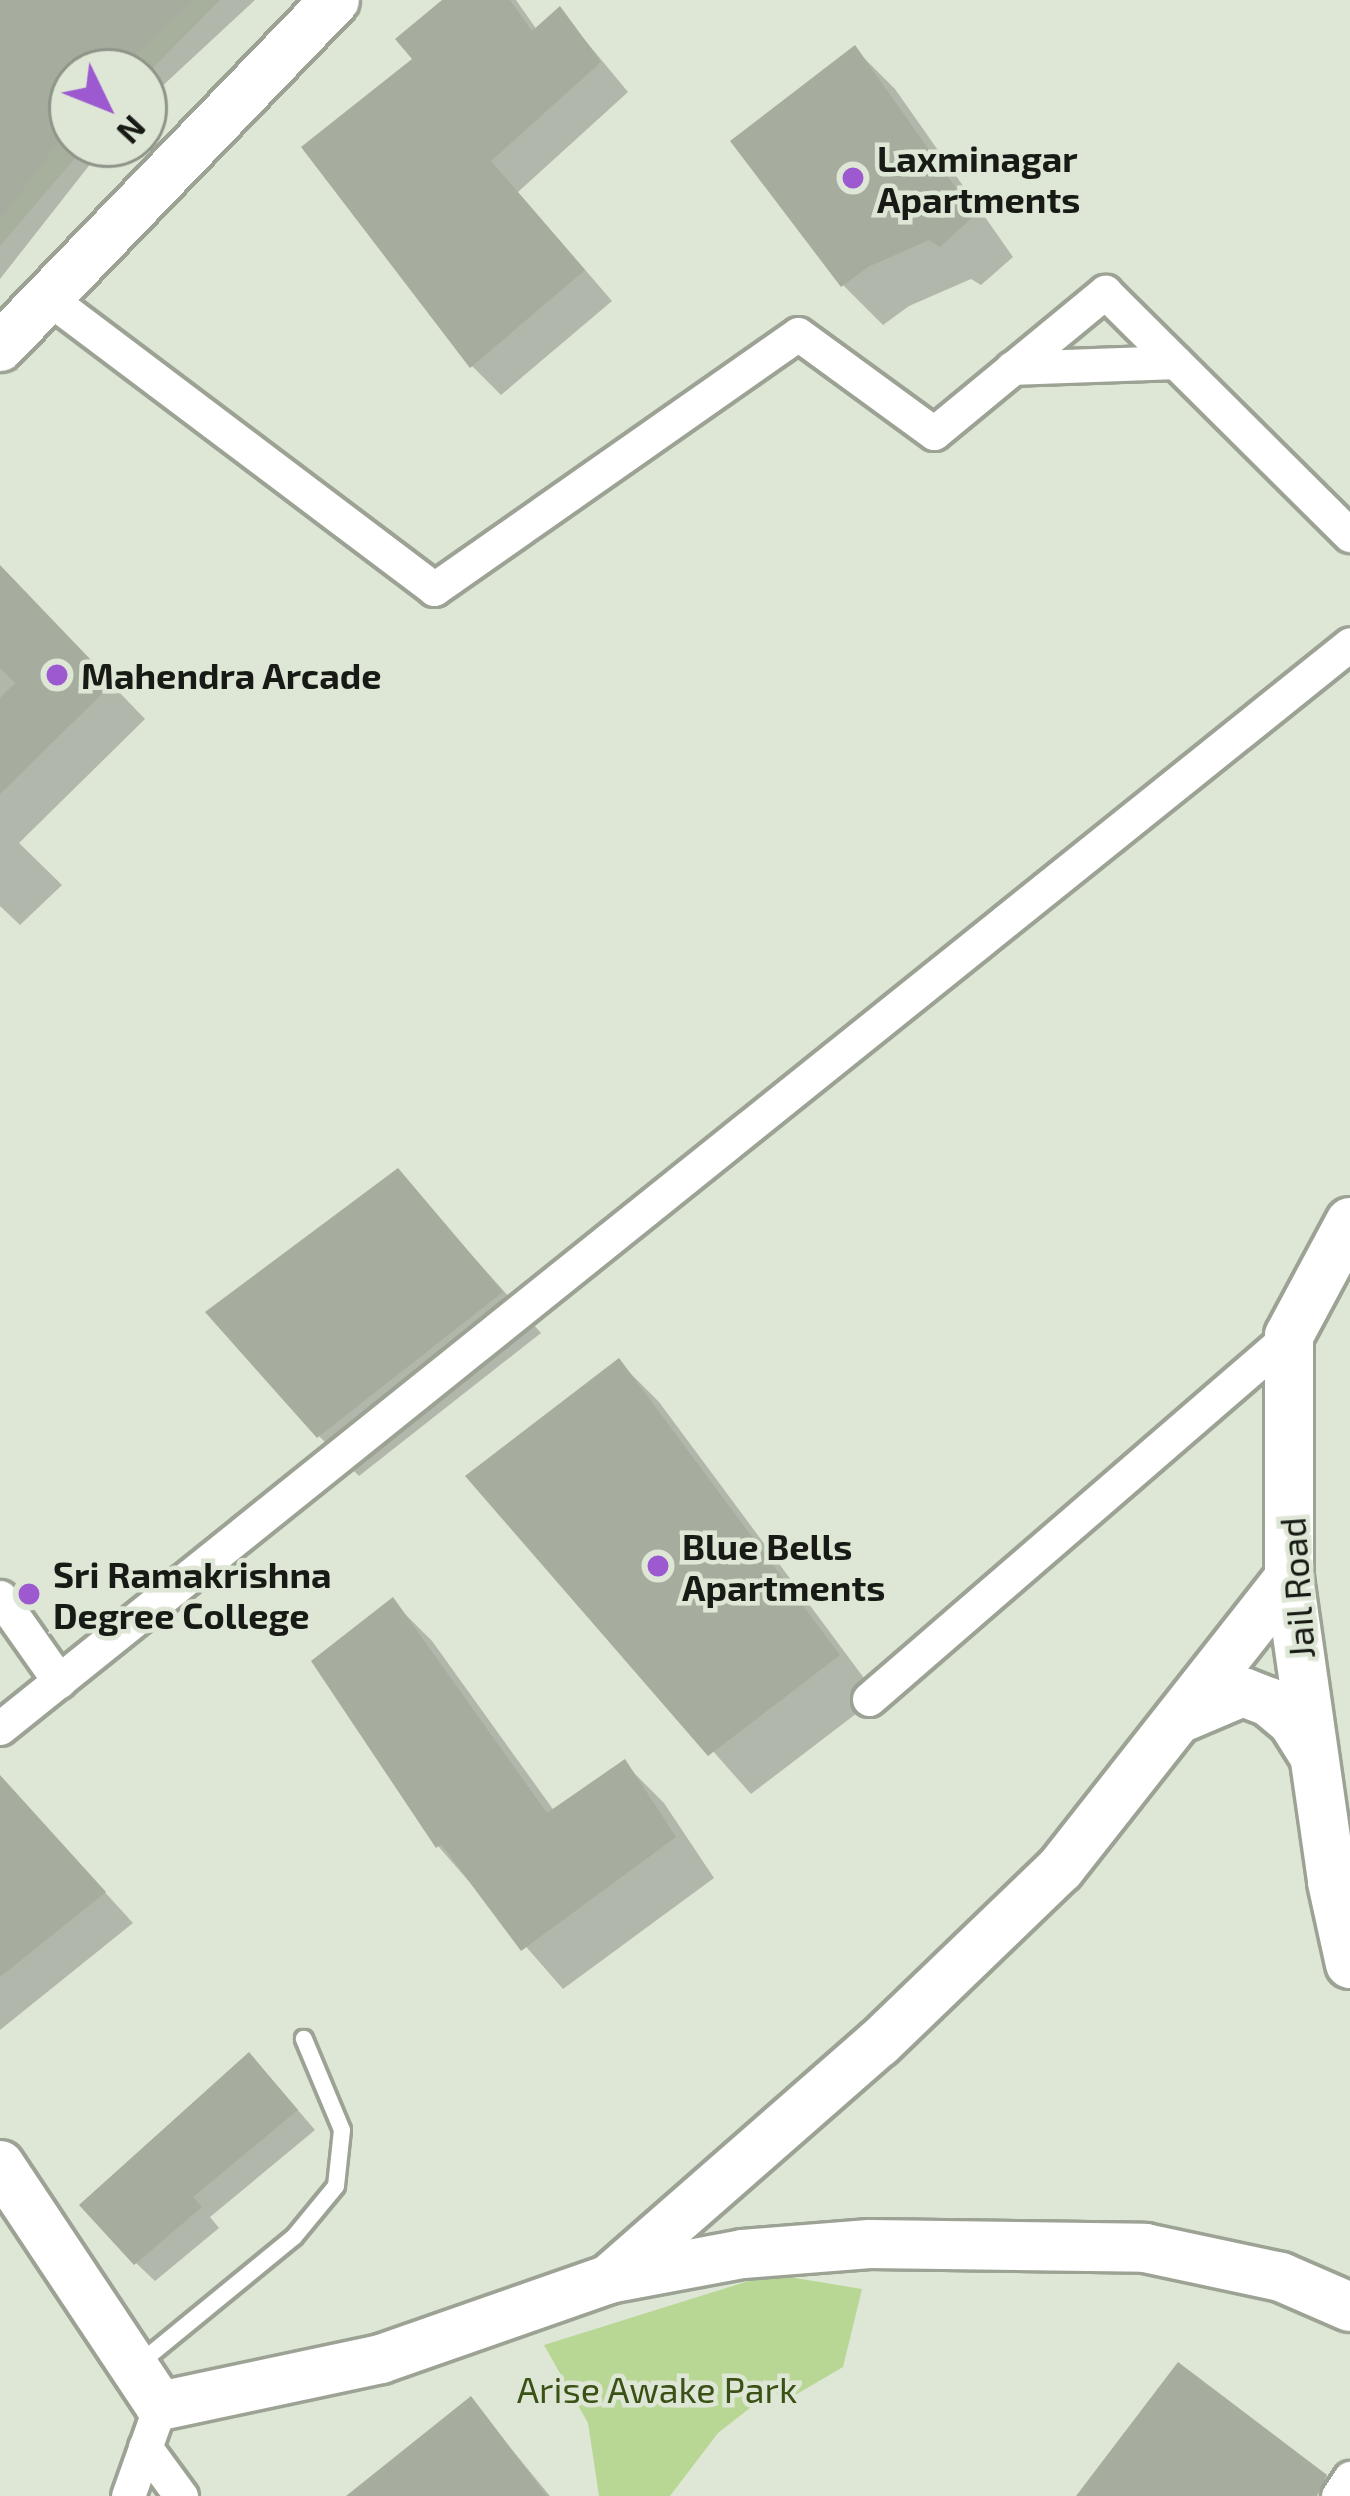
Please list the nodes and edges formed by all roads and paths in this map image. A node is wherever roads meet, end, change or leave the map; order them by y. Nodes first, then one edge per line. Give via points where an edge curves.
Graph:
1 (335, 0) edge
2 (47, 298) junction
3 (0, 347) edge
4 (1175, 362) junction
5 (1012, 368) junction
6 (1350, 535) edge
7 (1350, 644) edge
8 (1350, 1222) edge
9 (1289, 1336) junction
10 (1289, 1578) junction
11 (0, 1597) edge
12 (59, 1681) junction
13 (869, 1699) dead end
14 (1174, 1722) junction
15 (0, 1728) edge
16 (1312, 1754) junction
17 (1341, 1888) edge
18 (1350, 1964) edge
19 (304, 2039) dead end
20 (0, 2165) edge
21 (609, 2279) junction
22 (1350, 2307) edge
23 (147, 2407) junction
24 (1350, 2478) edge
25 (128, 2496) edge
26 (181, 2496) edge
27 (1338, 2496) edge

1 - 2 street
2 - 3 street
2 - 5 street via 434,589 798,334 934,433
4 - 5 street
4 - 5 street via 1105,292
4 - 6 street
7 - 12 street
8 - 9 street, Jail Road
9 - 10 street, Jail Road
9 - 13 street
10 - 14 street
10 - 16 street, Jail Road
11 - 12 street
12 - 15 street
14 - 16 street via 1243,1692 1292,1721
14 - 21 street via 1060,1869 879,2043
16 - 17 street, Jail Road
17 - 18 street, Jail Road
19 - 23 lane via 342,2130 336,2186
20 - 23 street
21 - 22 street via 742,2254 870,2244 1145,2248 1281,2277
21 - 23 street via 381,2359
23 - 25 street
23 - 26 street
24 - 27 street

